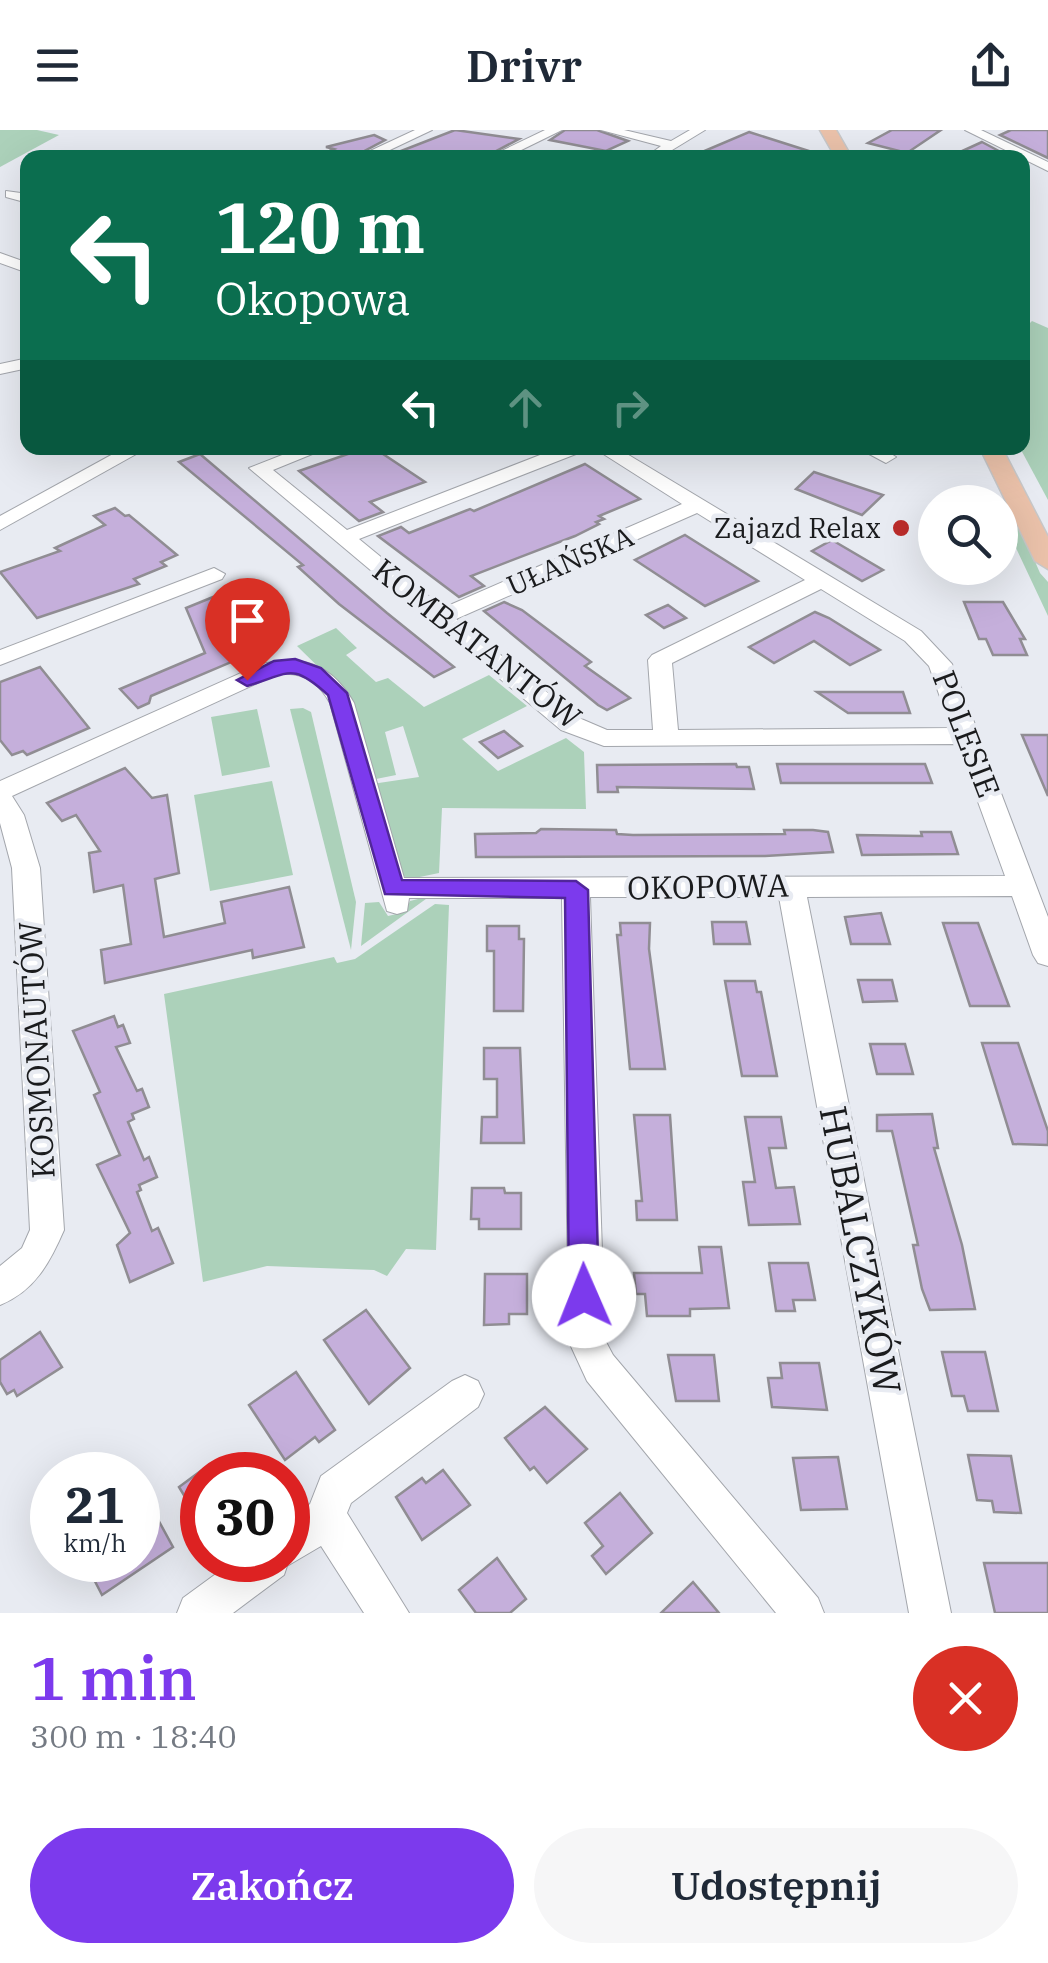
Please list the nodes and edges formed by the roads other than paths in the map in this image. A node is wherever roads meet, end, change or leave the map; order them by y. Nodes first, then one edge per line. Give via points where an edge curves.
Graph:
1 (391, 130) edge
2 (426, 130) edge
3 (556, 130) edge
4 (607, 130) edge
5 (699, 130) edge
6 (970, 130) edge
7 (409, 137) junction
8 (672, 145) junction
9 (379, 150) edge
10 (512, 150) edge
11 (664, 150) edge
12 (1012, 150) edge
13 (11, 194) dead end
14 (20, 197) edge
15 (123, 455) edge
16 (297, 455) edge
17 (556, 455) edge
18 (616, 455) edge
19 (994, 455) edge
20 (698, 505) junction
21 (0, 524) edge
22 (344, 538) junction
23 (1048, 561) edge
24 (214, 574) dead end
25 (822, 580) junction
26 (441, 616) junction
27 (0, 658) edge
28 (968, 736) junction
29 (666, 738) junction
30 (0, 791) edge
31 (0, 799) edge
32 (791, 886) junction
33 (1024, 886) junction
34 (576, 890) junction
35 (1048, 955) edge
36 (0, 1288) edge
37 (465, 1394) dead end
38 (326, 1517) junction
39 (310, 1529) edge
40 (239, 1582) edge
41 (198, 1613) edge
42 (388, 1613) edge
43 (802, 1613) edge
44 (930, 1613) edge

1 - 7 street
2 - 7 street
3 - 10 street
4 - 8 street
5 - 8 street
6 - 12 street
7 - 9 street
8 - 11 street
13 - 14 street
15 - 21 street
16 - 22 street, KOMBATANTÓW via 259,468
17 - 22 street
18 - 20 street, POLESIE
19 - 23 main road
20 - 25 street, POLESIE
20 - 26 street, UŁAŃSKA
22 - 26 street, KOMBATANTÓW
24 - 27 street
25 - 28 street, POLESIE via 928,649
25 - 29 street via 660,660
26 - 29 street, KOMBATANTÓW via 570,724 604,738
28 - 29 street, KOMBATANTÓW
28 - 33 street, POLESIE
30 - 34 street, OKOPOWA via 268,670 295,664 338,693 395,897
31 - 36 street, KOSMONAUTÓW via 26,868 46,1230 34,1260
32 - 33 street, OKOPOWA
32 - 34 street, OKOPOWA
32 - 44 street, HUBALCZYKÓW
33 - 35 street, POLESIE
34 - 43 street via 586,1342 600,1368
37 - 38 street via 336,1490
38 - 39 street
38 - 42 street
40 - 41 street

